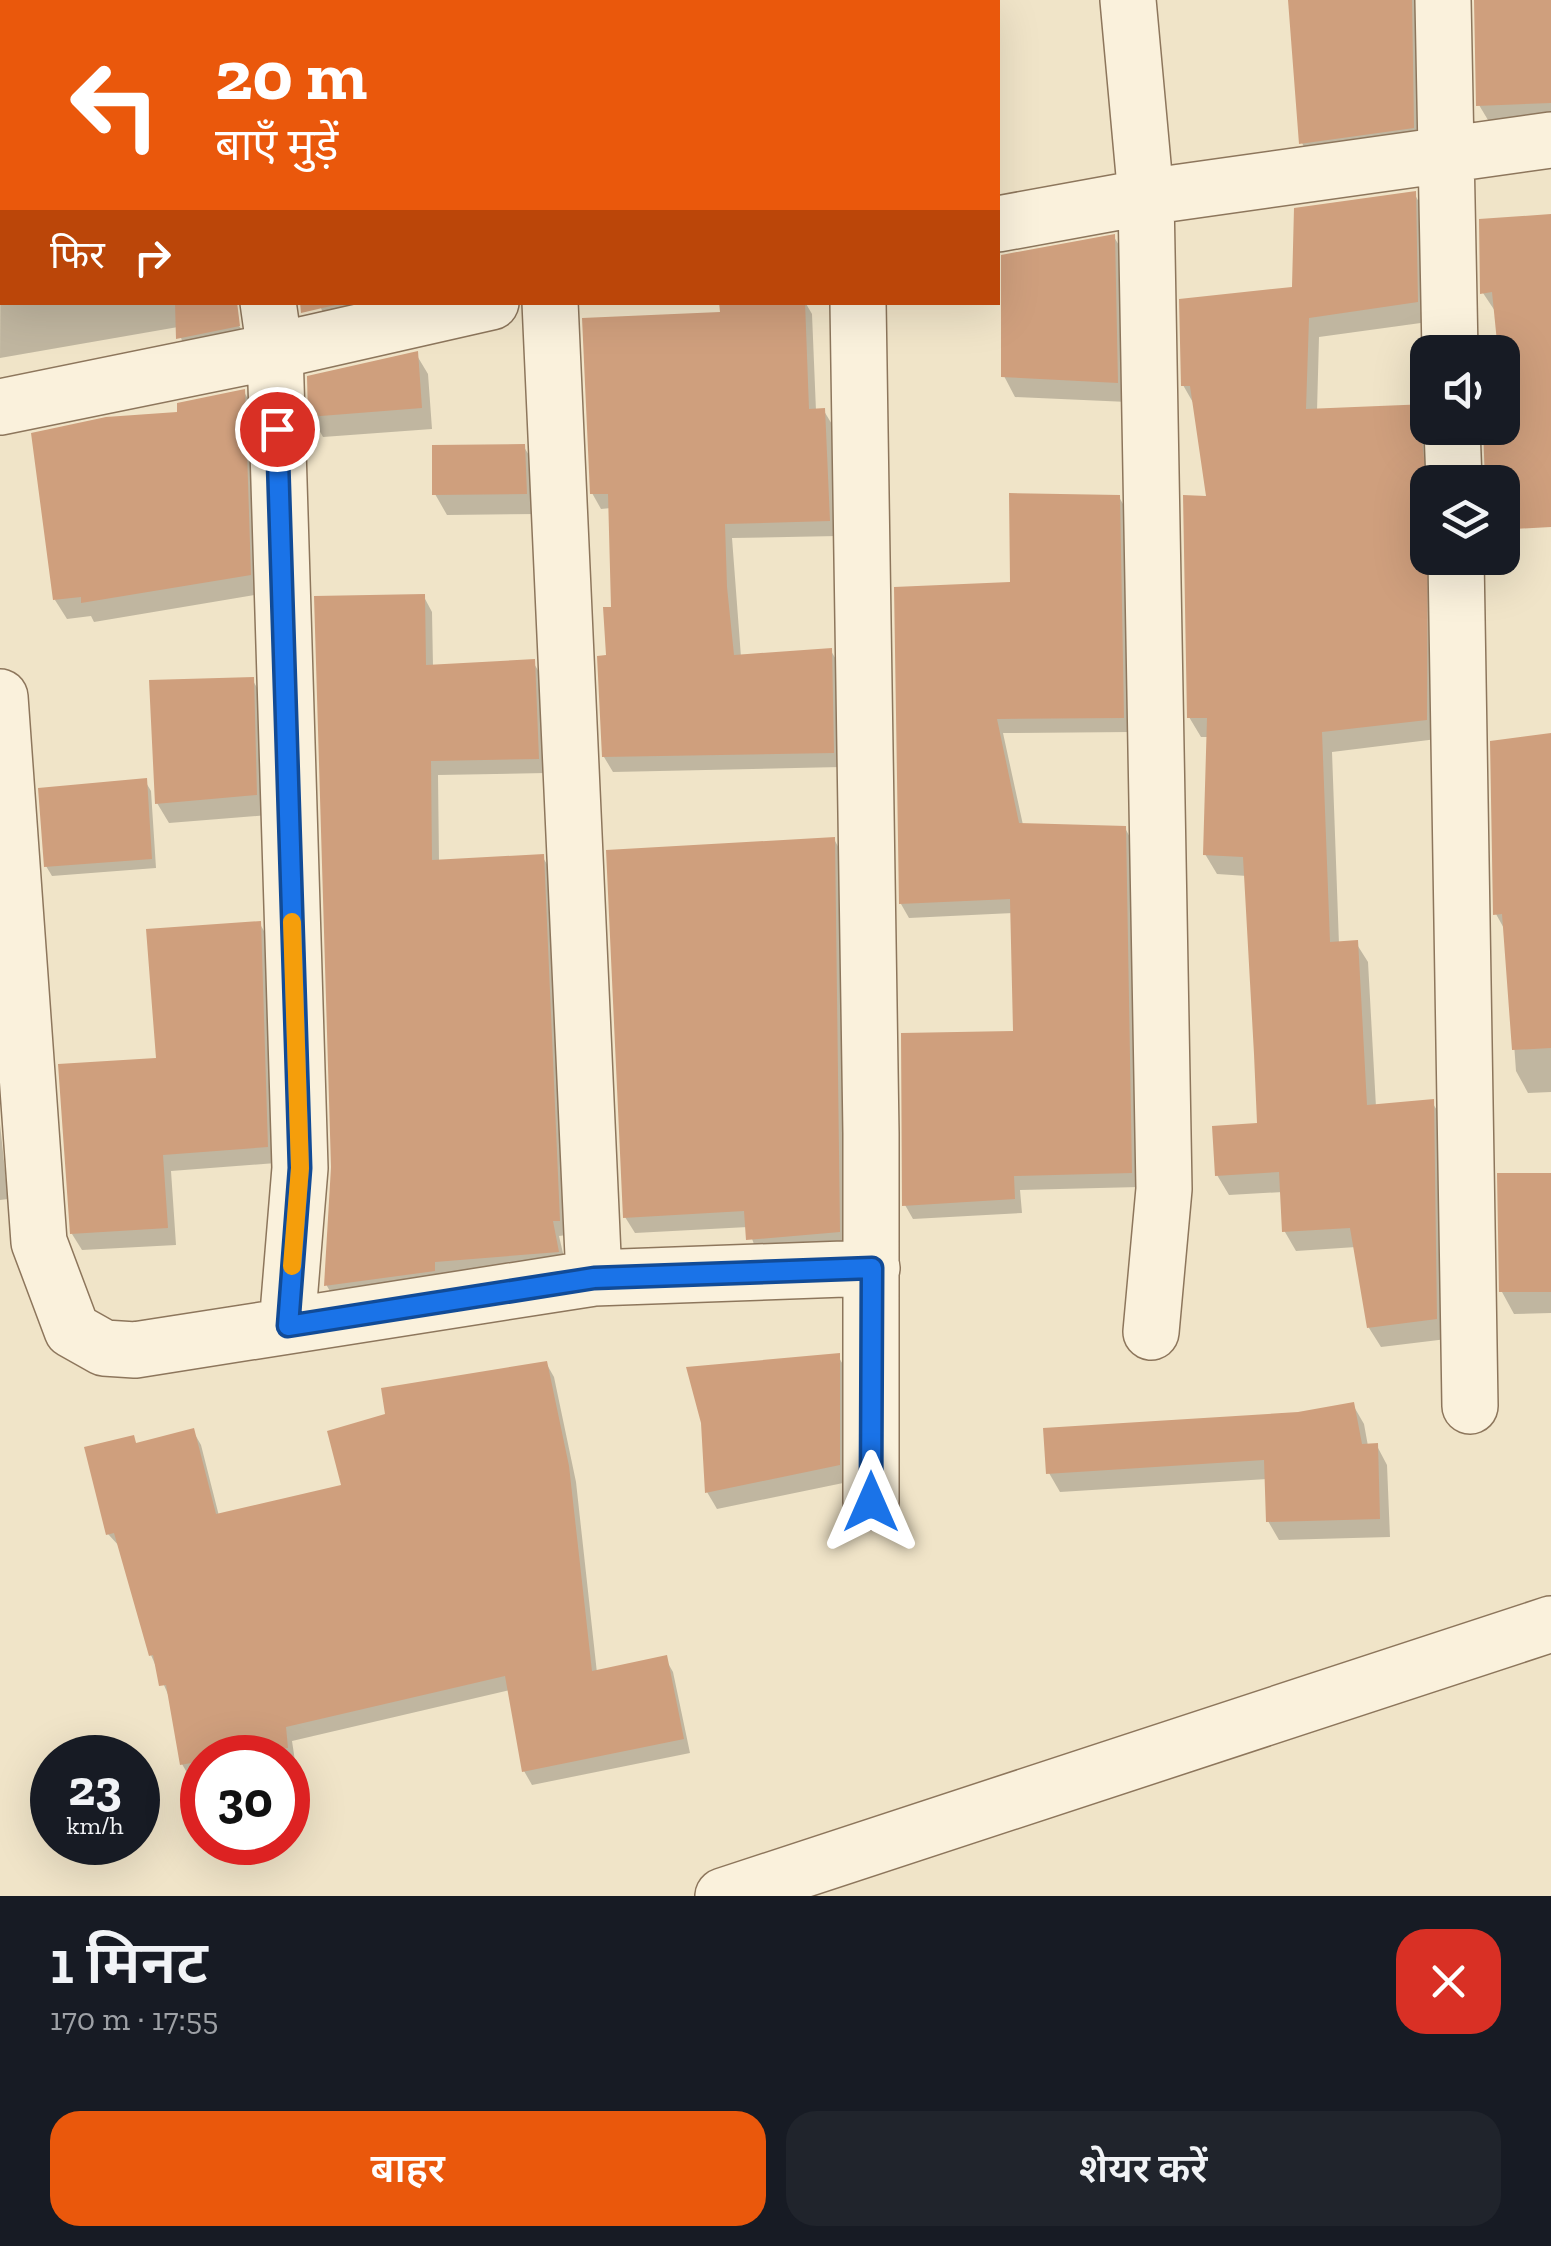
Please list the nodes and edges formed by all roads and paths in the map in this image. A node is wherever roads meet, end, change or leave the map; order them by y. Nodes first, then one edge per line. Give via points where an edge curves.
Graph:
1 (1128, 0) edge
2 (1443, 0) edge
3 (1551, 140) edge
4 (1445, 156) junction
5 (1146, 197) junction
6 (1000, 224) edge
7 (465, 305) edge
8 (550, 305) edge
9 (858, 305) edge
10 (272, 327) edge
11 (1450, 335) edge
12 (0, 406) edge
13 (1456, 575) edge
14 (0, 697) edge
15 (872, 1268) junction
16 (594, 1278) junction
17 (288, 1326) junction
18 (1151, 1332) dead end
19 (1470, 1406) dead end
20 (871, 1502) dead end
21 (1551, 1624) edge
22 (723, 1896) edge

1 - 5 street
2 - 4 street
3 - 4 street
4 - 5 street
4 - 11 street
5 - 6 street
5 - 18 street via 1164,1189
7 - 10 street
8 - 16 street
9 - 15 street
10 - 12 street
10 - 17 street via 300,1168
13 - 19 street
14 - 17 street via 40,1242 72,1330 104,1348 135,1350
15 - 16 street
15 - 20 street
16 - 17 street
21 - 22 street

